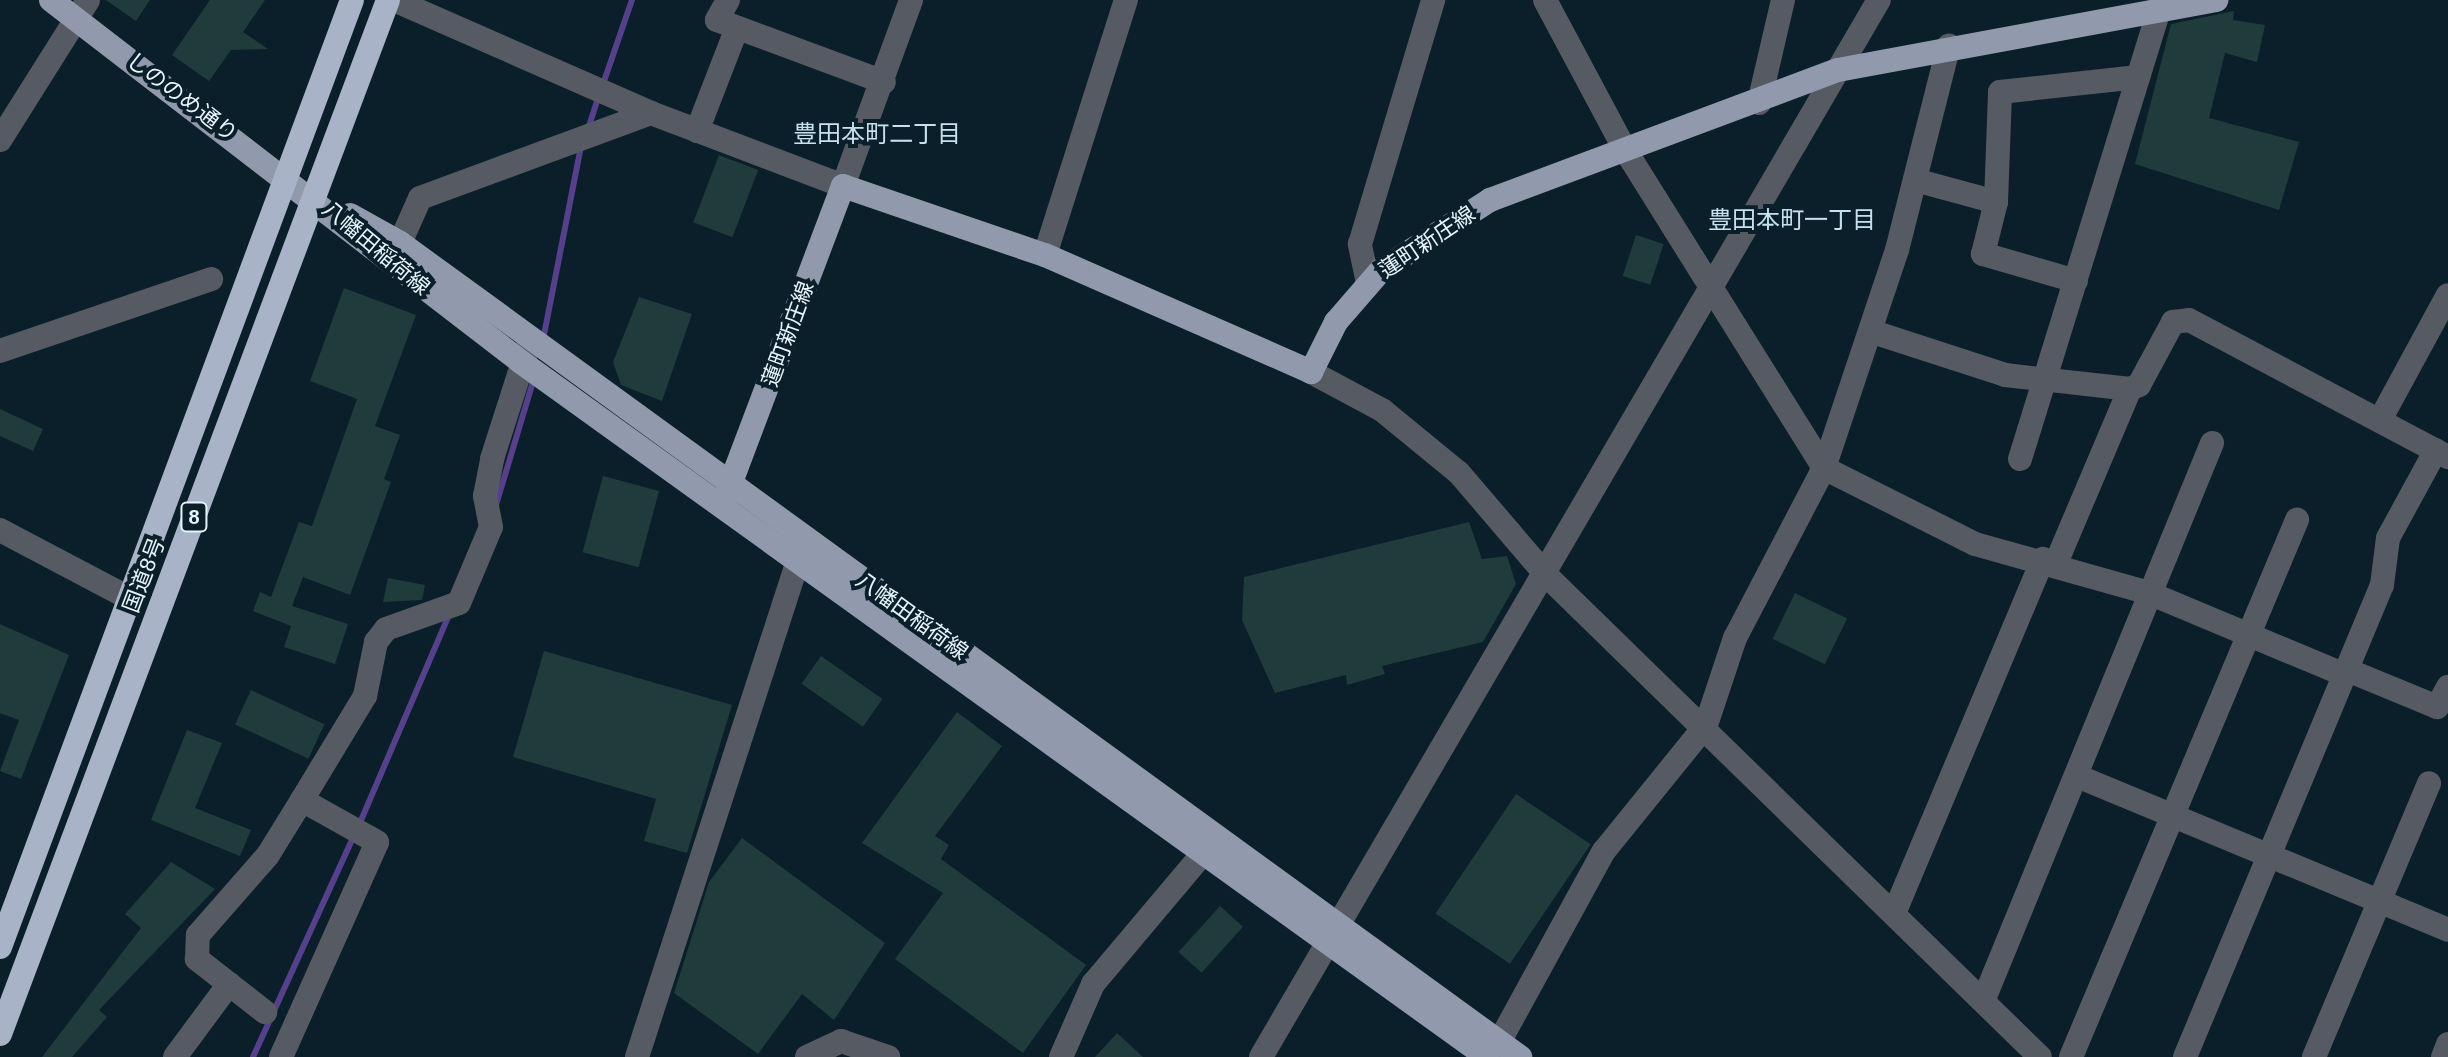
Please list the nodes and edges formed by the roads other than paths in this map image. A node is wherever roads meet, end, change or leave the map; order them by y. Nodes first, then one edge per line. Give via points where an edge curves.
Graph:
1 (51, 0) edge
2 (352, 0) edge
3 (388, 0) edge
4 (394, 0) edge
5 (728, 0) edge
6 (911, 0) edge
7 (1126, 0) edge
8 (1433, 0) edge
9 (1545, 0) edge
10 (1783, 0) edge
11 (1879, 0) edge
12 (2217, 0) edge
13 (82, 9) edge
14 (2159, 9) junction
15 (737, 28) junction
16 (1949, 45) junction
17 (1838, 70) junction
18 (2138, 77) junction
19 (884, 82) junction
20 (1759, 103) junction
21 (651, 113) junction
22 (697, 131) junction
23 (0, 140) edge
24 (1624, 148) junction
25 (287, 175) junction
26 (1915, 180) junction
27 (843, 186) junction
28 (313, 195) junction
29 (1996, 202) junction
30 (400, 243) junction
31 (1045, 255) junction
32 (211, 279) dead end
33 (2076, 281) junction
34 (1368, 283) junction
35 (1711, 288) junction
36 (2448, 295) edge
37 (1873, 332) junction
38 (0, 351) edge
39 (526, 351) junction
40 (1311, 372) junction
41 (2045, 380) junction
42 (2130, 389) junction
43 (2380, 420) junction
44 (2212, 443) dead end
45 (2442, 454) edge
46 (2020, 459) dead end
47 (1824, 468) junction
48 (728, 497) junction
49 (2297, 520) dead end
50 (0, 530) edge
51 (800, 548) junction
52 (2050, 561) junction
53 (1546, 575) junction
54 (2149, 593) junction
55 (129, 598) junction
56 (2251, 633) junction
57 (2344, 671) junction
58 (2448, 687) edge
59 (1706, 725) junction
60 (2077, 776) junction
61 (2429, 783) dead end
62 (302, 800) junction
63 (2173, 814) junction
64 (1211, 845) junction
65 (2269, 856) junction
66 (2379, 902) junction
67 (1895, 911) junction
68 (2448, 930) edge
69 (1333, 931) junction
70 (0, 947) edge
71 (229, 984) junction
72 (1984, 999) junction
73 (265, 1012) dead end
74 (0, 1034) edge
75 (2448, 1044) edge
76 (1500, 1054) edge
77 (175, 1057) edge
78 (281, 1057) edge
79 (637, 1057) edge
80 (807, 1057) edge
81 (888, 1057) edge
82 (1061, 1057) edge
83 (1261, 1057) edge
84 (2040, 1057) edge
85 (2071, 1057) edge
86 (2185, 1057) edge
87 (2314, 1057) edge
88 (2443, 1057) edge

1 - 13 main road, しののめ通り
2 - 25 highway, 国道8号 / 8
3 - 28 highway, 国道8号 / 8
4 - 21 street
5 - 15 street via 717,20
6 - 19 street
7 - 31 street
8 - 34 street via 1360,244
9 - 24 street
10 - 20 street
11 - 17 street
12 - 14 main road, 蓮町新庄線
13 - 23 street
13 - 25 main road, しののめ通り
14 - 16 main road, 蓮町新庄線
14 - 18 street
15 - 19 street
15 - 22 street
16 - 17 main road, 蓮町新庄線
16 - 26 street
17 - 20 main road, 蓮町新庄線
17 - 35 street
18 - 29 street via 2000,92
18 - 33 street
19 - 27 street
20 - 24 main road, 蓮町新庄線
21 - 22 street
21 - 30 street via 420,198
22 - 27 street
24 - 34 main road, 蓮町新庄線 via 1490,200
24 - 35 street
25 - 28 main road, しののめ通り
25 - 55 highway, 国道8号 / 8
26 - 29 street
26 - 37 street
27 - 31 main road
27 - 48 main road, 蓮町新庄線
28 - 30 main road, 八幡田稲荷線
28 - 39 main road, 八幡田稲荷線
28 - 74 highway, 国道8号 / 8
29 - 33 street via 1983,254
30 - 39 main road, 八幡田稲荷線
31 - 40 main road
32 - 38 street
33 - 41 street
34 - 40 main road, 蓮町新庄線 via 1336,322
35 - 47 street
35 - 53 street
36 - 43 street
37 - 41 street via 2005,375
37 - 47 street
39 - 48 main road, 八幡田稲荷線
39 - 62 street via 485,496 491,527 459,603 386,629 365,696
40 - 53 street via 1414,433
41 - 42 street
41 - 46 street
42 - 43 street via 2139,385 2173,322 2189,320
42 - 52 street
43 - 45 street
44 - 54 street
45 - 57 street via 2388,538 2382,585
47 - 52 street via 1975,544
47 - 59 street via 1735,638
48 - 51 main road, 八幡田稲荷線
49 - 56 street
50 - 55 street
51 - 64 main road, 八幡田稲荷線
51 - 79 street
52 - 54 street
52 - 67 street
53 - 59 street
53 - 69 street
54 - 56 street
54 - 60 street
55 - 70 highway, 国道8号 / 8
56 - 57 street
56 - 63 street
57 - 58 street via 2437,707
57 - 65 street
59 - 67 street
59 - 76 street via 1604,851
60 - 63 street
60 - 72 street
61 - 66 street
62 - 71 street via 268,855 198,935 197,959
62 - 78 street via 377,842
63 - 65 street
63 - 85 street
64 - 69 main road, 八幡田稲荷線
64 - 82 street via 1093,984
65 - 66 street
65 - 86 street
66 - 68 street
66 - 87 street
67 - 72 street
69 - 76 main road, 八幡田稲荷線
69 - 83 street
71 - 73 street
71 - 77 street
72 - 84 street
75 - 88 street
80 - 81 street via 841,1041

